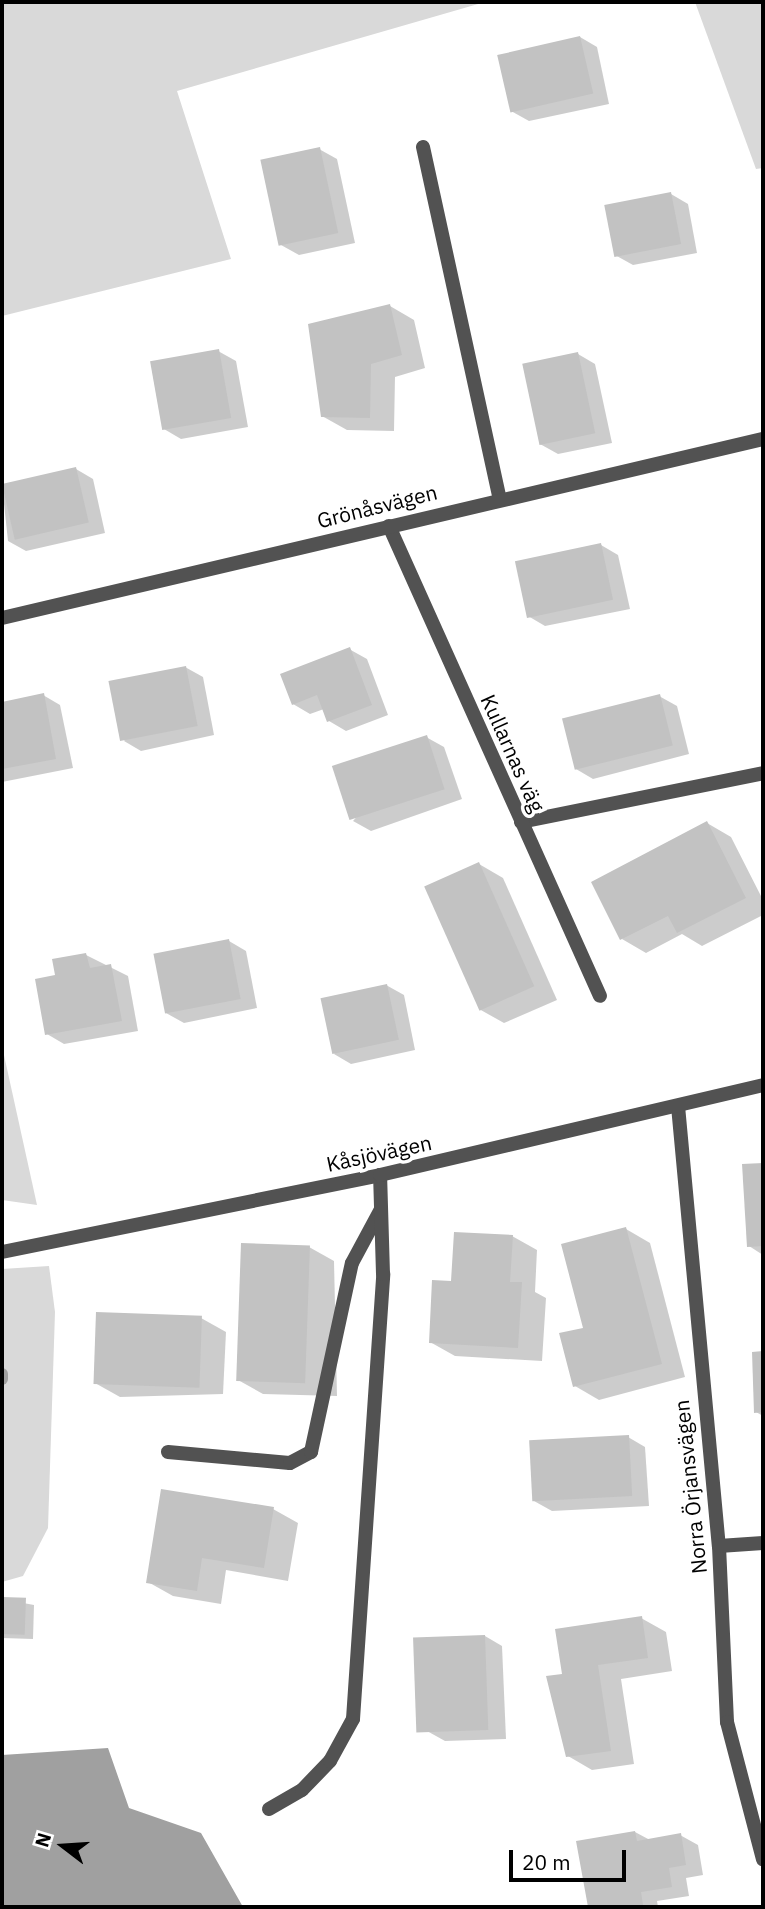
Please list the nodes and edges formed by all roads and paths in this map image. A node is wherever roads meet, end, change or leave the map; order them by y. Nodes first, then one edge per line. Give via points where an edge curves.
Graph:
1 (423, 147) dead end
2 (763, 439) edge
3 (499, 497) junction
4 (389, 526) junction
5 (2, 618) edge
6 (763, 772) edge
7 (521, 822) junction
8 (600, 996) dead end
9 (763, 1085) edge
10 (678, 1106) junction
11 (380, 1175) junction
12 (380, 1211) junction
13 (2, 1252) edge
14 (168, 1452) dead end
15 (763, 1544) edge
16 (719, 1546) junction
17 (269, 1809) dead end
18 (763, 1859) edge

1 - 3 street
2 - 3 street, Grönåsvägen
3 - 4 street, Grönåsvägen
4 - 5 street, Grönåsvägen
4 - 7 street, Kullarnas väg
6 - 7 street
7 - 8 street, Kullarnas väg
9 - 10 street, Kåsjövägen
10 - 11 street, Kåsjövägen
10 - 16 street, Norra Örjansvägen
11 - 12 street
11 - 13 street, Kåsjövägen
12 - 14 street via 352,1263 311,1452 290,1463
12 - 17 street via 383,1274 353,1719 330,1760 302,1790
15 - 16 street
16 - 18 street, Norra Örjansvägen via 727,1723

